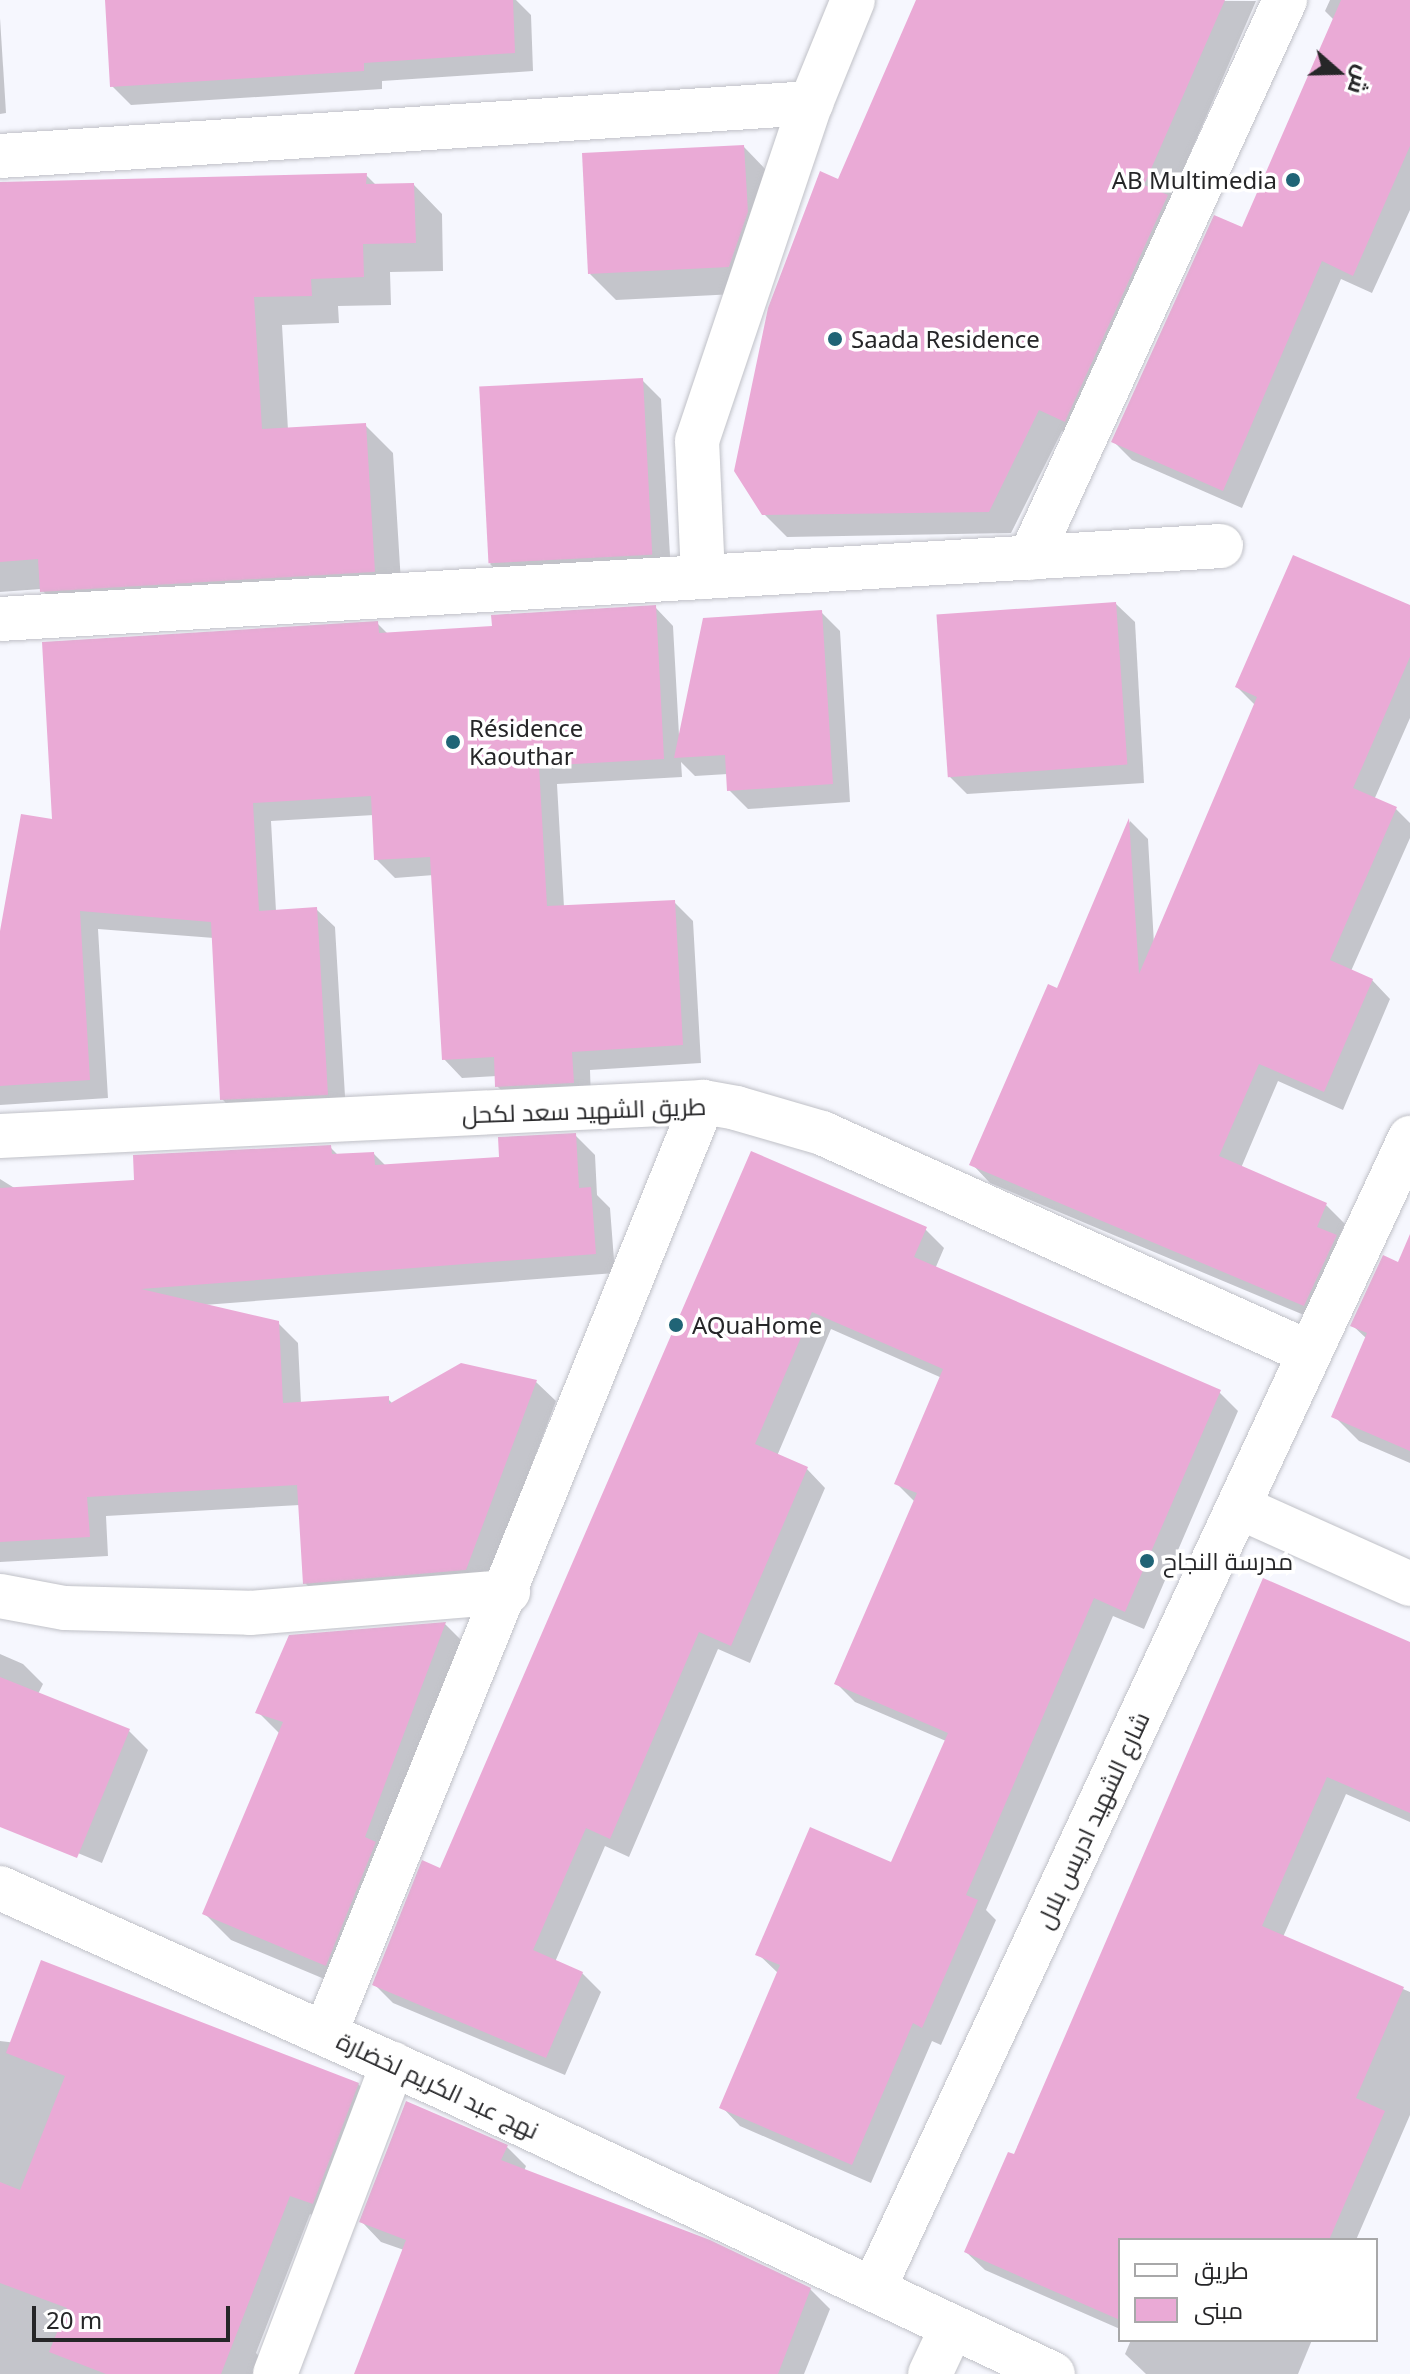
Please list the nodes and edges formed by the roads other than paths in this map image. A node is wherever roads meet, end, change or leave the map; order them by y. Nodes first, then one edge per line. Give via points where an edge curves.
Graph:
1 (853, 0) edge
2 (1285, 0) edge
3 (811, 103) junction
4 (0, 156) edge
5 (1221, 546) dead end
6 (1030, 558) junction
7 (703, 577) junction
8 (0, 619) edge
9 (703, 1102) junction
10 (0, 1136) edge
11 (1410, 1138) edge
12 (1310, 1353) junction
13 (1239, 1507) junction
14 (1410, 1584) edge
15 (508, 1592) junction
16 (0, 1596) edge
17 (0, 1888) edge
18 (325, 2034) junction
19 (393, 2064) junction
20 (874, 2288) junction
21 (952, 2327) junction
22 (275, 2374) edge
23 (930, 2374) edge
24 (1053, 2374) edge

1 - 3 street
2 - 6 street
3 - 4 street
3 - 7 street via 697,441
5 - 6 street
6 - 7 street
7 - 8 street
9 - 10 street, طريق الشهيد سعد لكحل
9 - 12 street, طريق الشهيد سعد لكحل via 822,1133
9 - 15 street
11 - 12 street, شارع الشهيد ادريس بلال
12 - 13 street, شارع الشهيد ادريس بلال
13 - 14 street
13 - 20 street, شارع الشهيد ادريس بلال
15 - 16 street via 250,1613 65,1608
15 - 18 street
17 - 18 street, نهج عبد الكريم لخضارة
18 - 19 street, نهج عبد الكريم لخضارة
19 - 20 street, نهج عبد الكريم لخضارة
19 - 22 street
20 - 21 street, نهج عبد الكريم لخضارة
21 - 23 street
21 - 24 street, نهج عبد الكريم لخضارة

